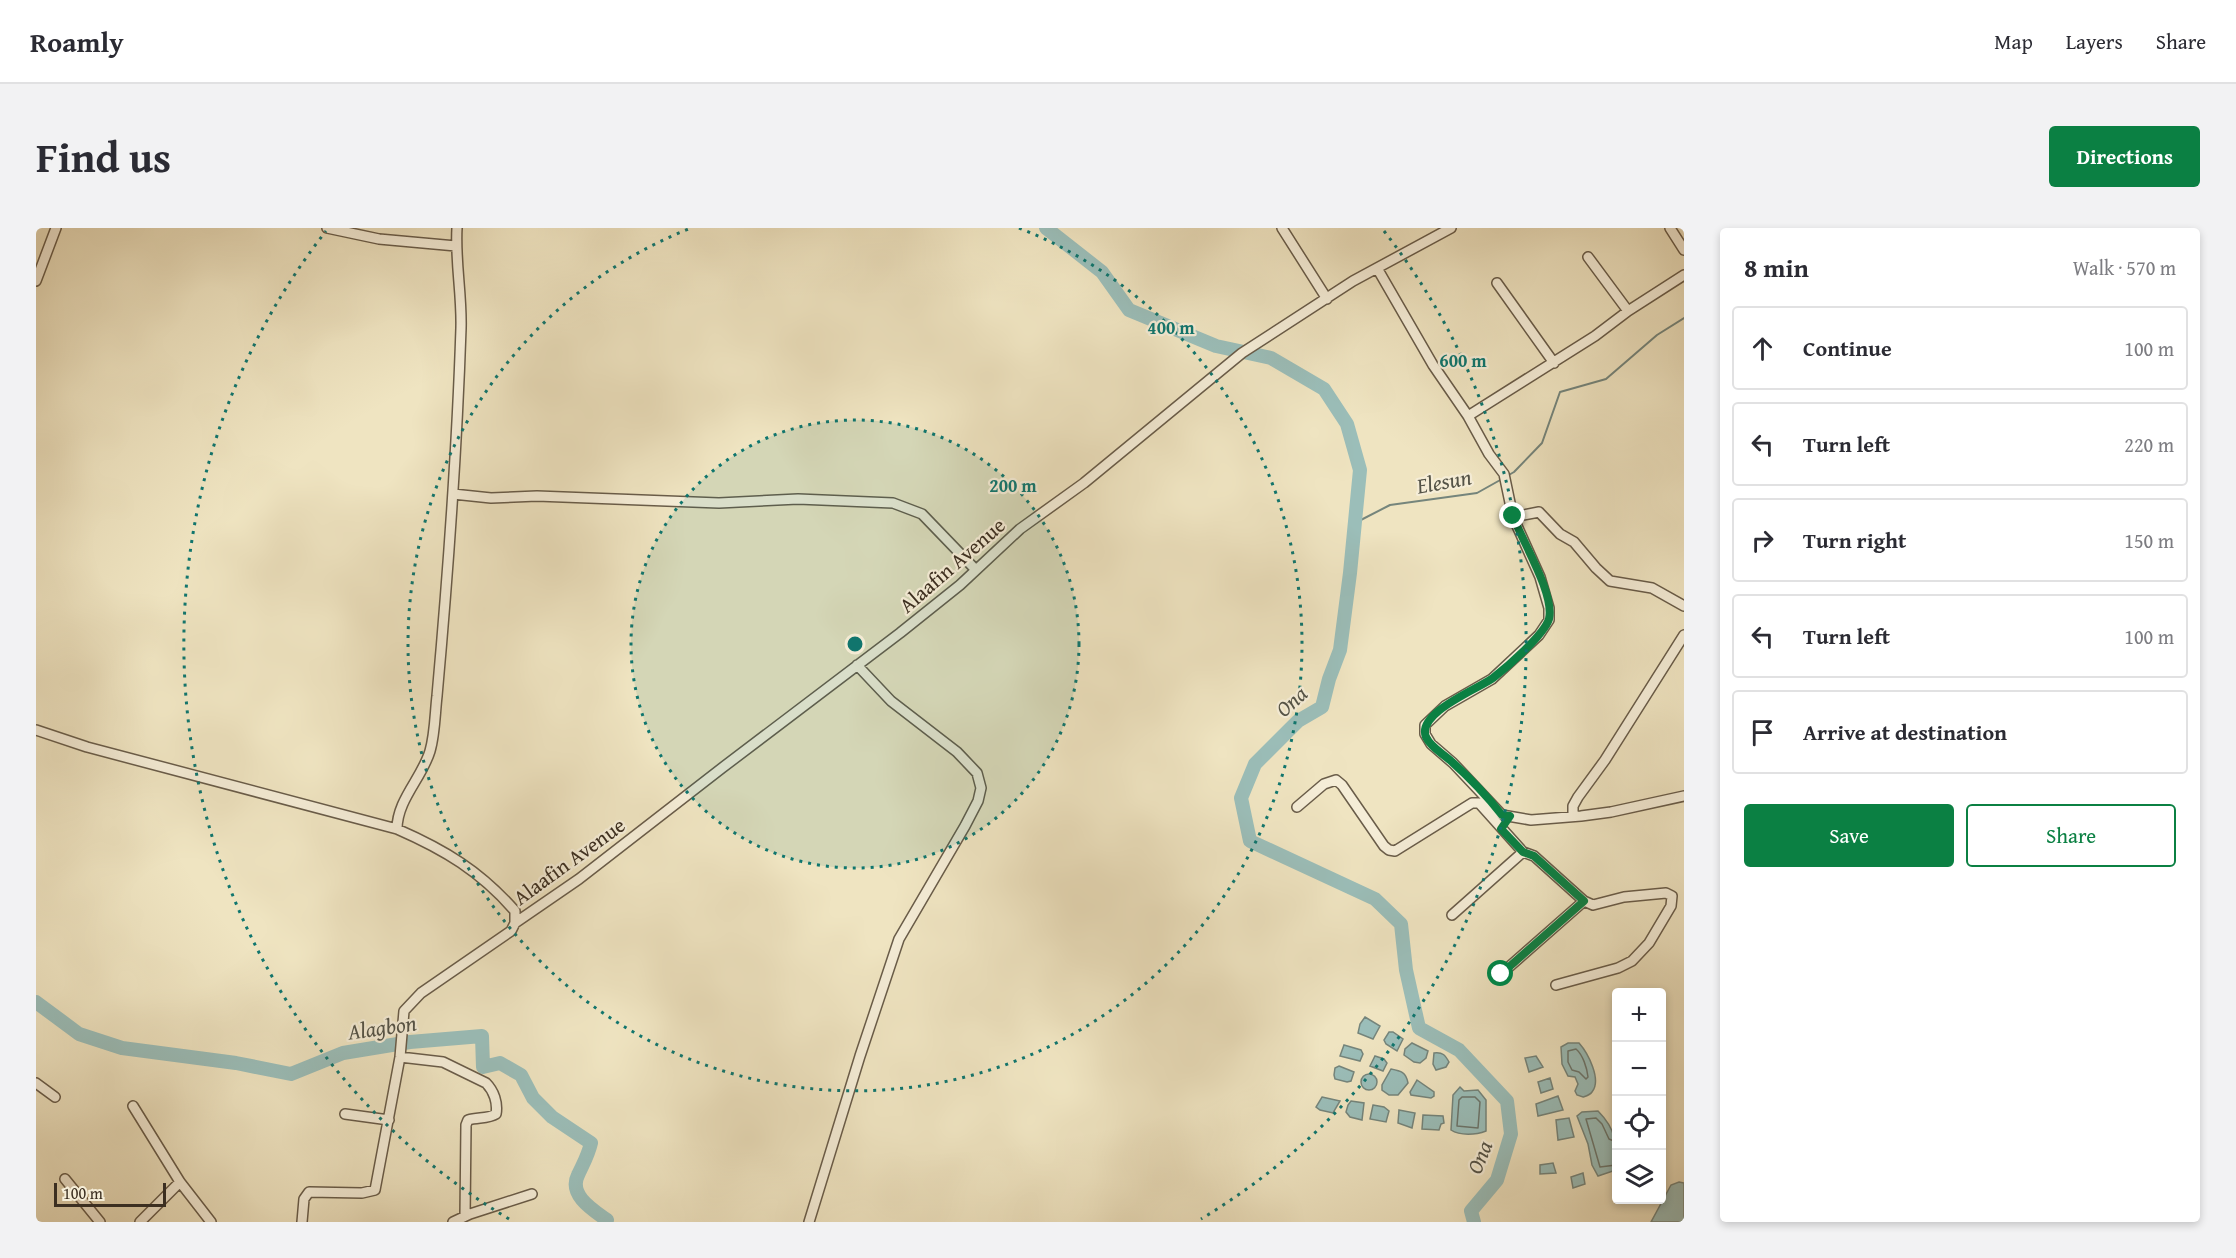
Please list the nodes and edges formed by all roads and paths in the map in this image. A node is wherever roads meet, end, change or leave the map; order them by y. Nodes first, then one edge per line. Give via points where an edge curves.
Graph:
1 (56, 228) edge
2 (327, 228) edge
3 (458, 228) edge
4 (1282, 228) edge
5 (1451, 228) edge
6 (1670, 228) edge
7 (456, 246) junction
8 (1684, 250) edge
9 (1588, 257) dead end
10 (1377, 268) junction
11 (1684, 274) edge
12 (36, 281) edge
13 (1497, 284) dead end
14 (1327, 299) junction
15 (1628, 311) junction
16 (1554, 363) junction
17 (1468, 416) junction
18 (453, 494) junction
19 (1513, 516) junction
20 (975, 569) junction
21 (1684, 606) edge
22 (1684, 635) edge
23 (857, 665) junction
24 (36, 730) edge
25 (1684, 795) edge
26 (1297, 807) dead end
27 (1510, 816) junction
28 (1573, 816) junction
29 (397, 829) junction
30 (1501, 829) junction
31 (1523, 852) junction
32 (1584, 901) junction
33 (1452, 915) dead end
34 (515, 922) junction
35 (1501, 974) dead end
36 (1556, 985) dead end
37 (400, 1054) junction
38 (36, 1083) edge
39 (56, 1097) dead end
40 (133, 1106) dead end
41 (345, 1114) dead end
42 (389, 1120) junction
43 (65, 1179) dead end
44 (180, 1182) junction
45 (532, 1194) dead end
46 (465, 1216) junction
47 (100, 1222) edge
48 (140, 1222) edge
49 (210, 1222) edge
50 (302, 1222) edge
51 (453, 1222) edge
52 (809, 1222) edge

1 - 12 street
2 - 7 street via 379,239
3 - 7 street
4 - 14 street
5 - 10 street, Alaafin Avenue
6 - 8 street
7 - 18 street via 462,312
9 - 15 street
10 - 14 street, Alaafin Avenue
10 - 17 street via 1433,365
11 - 15 street
13 - 16 street
14 - 20 street, Alaafin Avenue via 1242,353
15 - 16 street
16 - 17 street
17 - 19 street via 1506,479
18 - 20 street via 718,503 798,499 893,503 922,514
18 - 29 street via 430,751 397,816
19 - 21 street via 1539,512 1610,581 1652,588
19 - 27 street via 1548,600 1549,620 1539,635 1492,679 1445,706 1424,730 1431,744 1502,815
20 - 23 street, Alaafin Avenue
22 - 28 street via 1578,797
23 - 34 street, Alaafin Avenue via 579,879
23 - 52 street via 891,701 957,752 977,773 981,788 965,826 899,939
24 - 29 street
25 - 28 street via 1611,812
26 - 30 street via 1324,784 1336,780 1391,851 1399,850 1472,802 1482,805
27 - 28 street via 1531,820
27 - 30 street
29 - 34 street via 437,847 480,876 515,911
30 - 31 street
31 - 32 street via 1534,856
31 - 33 street
32 - 35 street
32 - 36 street via 1593,905 1666,893 1673,899 1649,943 1632,961
34 - 37 street, Alaafin Avenue via 504,938 409,1004 404,1011
37 - 42 street, Alaafin Avenue
37 - 46 street via 443,1062 491,1088 496,1114 468,1120 466,1125
38 - 39 street
40 - 44 street
41 - 42 street
42 - 50 street, Alaafin Avenue via 375,1190 309,1192 304,1199
43 - 47 street
44 - 48 street
44 - 49 street
45 - 46 street
46 - 51 street

